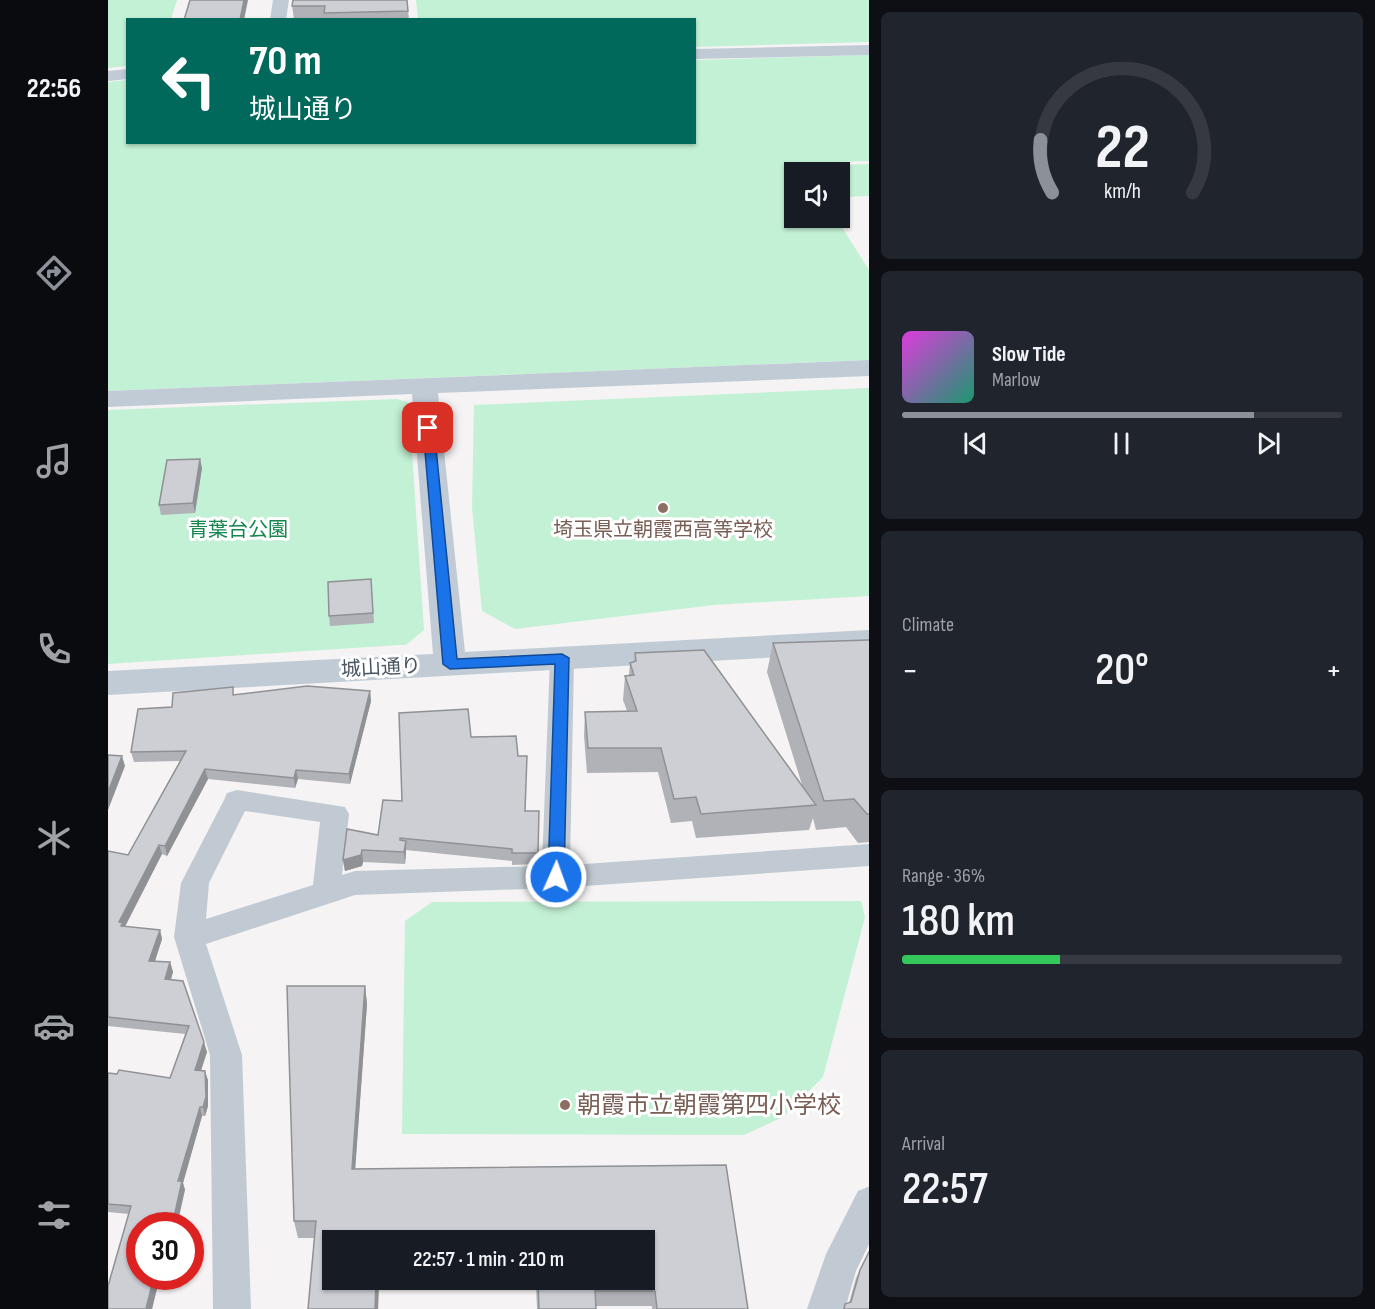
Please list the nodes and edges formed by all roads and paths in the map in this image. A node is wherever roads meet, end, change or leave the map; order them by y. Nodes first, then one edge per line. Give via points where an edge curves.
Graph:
1 (281, 0) edge
2 (278, 18) edge
3 (869, 50) edge
4 (696, 54) edge
5 (126, 74) edge
6 (108, 76) edge
7 (869, 368) edge
8 (424, 386) junction
9 (108, 399) edge
10 (869, 641) edge
11 (562, 658) junction
12 (450, 664) junction
13 (108, 683) edge
14 (869, 855) edge
15 (556, 877) junction
16 (326, 894) junction
17 (189, 937) junction
18 (869, 1205) edge
19 (232, 1309) edge
20 (826, 1309) edge

1 - 2 street
3 - 4 street
5 - 6 street
7 - 8 street
8 - 9 street
8 - 12 street
10 - 11 street, 城山通り
11 - 12 street, 城山通り
11 - 15 street
12 - 13 street, 城山通り
14 - 15 street
15 - 16 street via 355,883
16 - 17 street
16 - 17 street via 335,814 237,800 195,883
17 - 19 street via 226,1055
18 - 20 street via 839,1267

